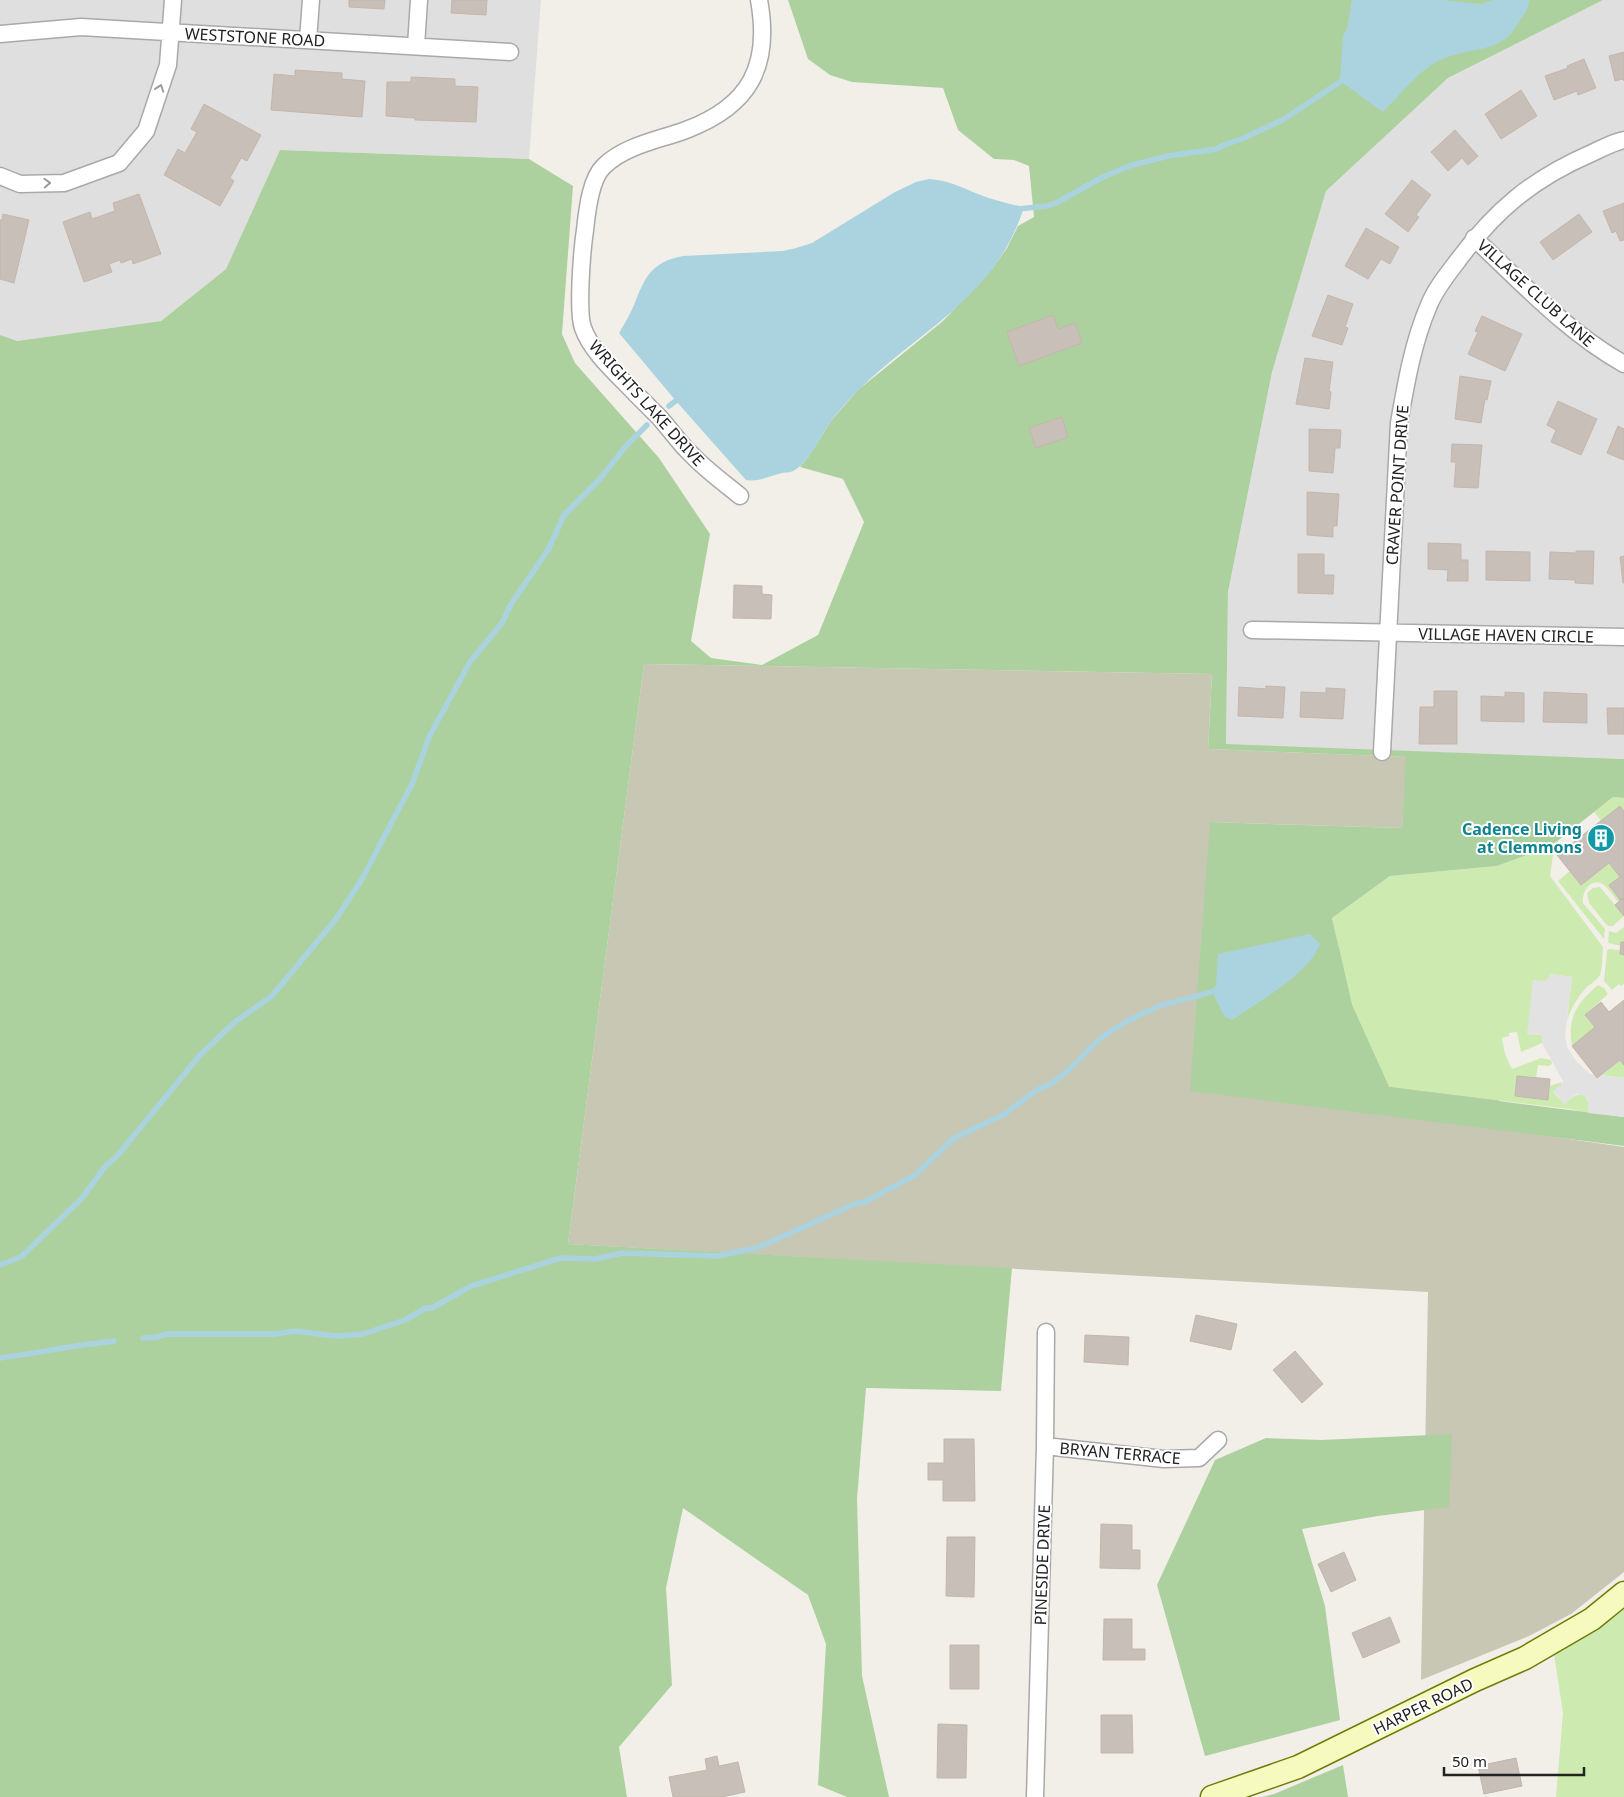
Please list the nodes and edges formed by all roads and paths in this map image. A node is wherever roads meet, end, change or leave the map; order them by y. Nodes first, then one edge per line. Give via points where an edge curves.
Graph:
1 (173, 0) edge
2 (311, 0) edge
3 (419, 0) edge
4 (759, 0) edge
5 (170, 32) junction
6 (0, 34) edge
7 (308, 40) junction
8 (416, 46) junction
9 (510, 52) dead end
10 (1624, 140) edge
11 (0, 176) edge
12 (1474, 238) junction
13 (1624, 364) edge
14 (740, 496) dead end
15 (1252, 630) dead end
16 (1388, 632) junction
17 (1624, 637) edge
18 (1382, 752) dead end
19 (1046, 1332) dead end
20 (1218, 1440) dead end
21 (1045, 1446) junction
22 (1624, 1593) edge
23 (1035, 1797) edge
24 (1212, 1797) edge

1 - 5 street
2 - 7 street
3 - 8 street
4 - 14 street, WRIGHTS LAKE DRIVE via 762,19 759,62 753,78 733,104 688,130 614,157 602,168 594,183 588,208 580,311 583,328 607,363 689,453
5 - 6 street, WESTSTONE ROAD via 81,27
5 - 7 street, WESTSTONE ROAD
11 -> 5 street via 20,184 64,183 119,164 146,130 168,65
7 - 8 street, WESTSTONE ROAD
8 - 9 street, WESTSTONE ROAD
10 - 12 street, CRAVER POINT DRIVE via 1546,175 1516,197
12 - 13 street, VILLAGE CLUB LANE via 1542,303 1597,348
12 - 16 street, CRAVER POINT DRIVE via 1429,304 1408,369 1399,422
15 - 16 street, VILLAGE HAVEN CIRCLE
16 - 17 street, VILLAGE HAVEN CIRCLE
16 - 18 street, CRAVER POINT DRIVE
19 - 21 street, PINESIDE DRIVE
20 - 21 street, BRYAN TERRACE via 1199,1458 1164,1459
21 - 23 street, PINESIDE DRIVE
22 - 24 street, HARPER ROAD via 1592,1619 1525,1658 1298,1767

